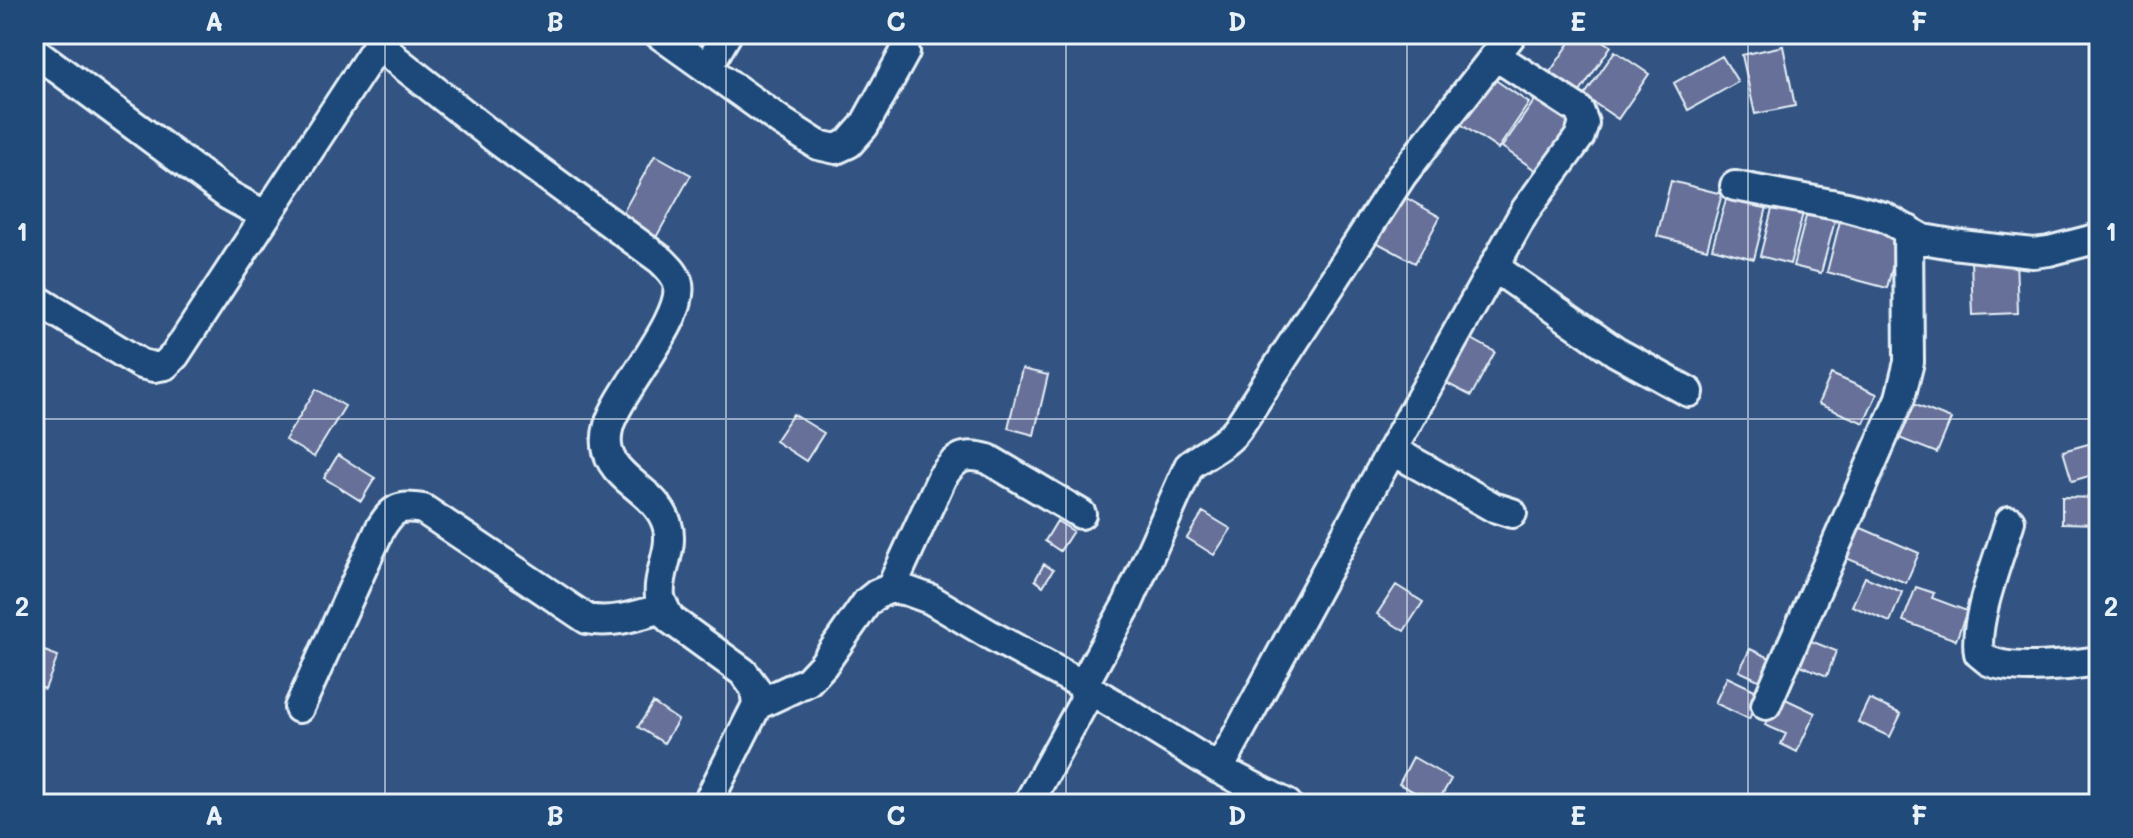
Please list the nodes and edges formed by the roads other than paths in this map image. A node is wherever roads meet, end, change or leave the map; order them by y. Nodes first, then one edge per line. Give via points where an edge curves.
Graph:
1 (659, 34) edge
2 (727, 34) edge
3 (376, 38) edge
4 (1504, 45) edge
5 (34, 51) edge
6 (905, 52) dead end
7 (707, 68) junction
8 (1735, 186) dead end
9 (266, 216) junction
10 (1908, 230) junction
11 (2099, 238) edge
12 (1494, 267) junction
13 (34, 298) edge
14 (1689, 392) dead end
15 (1392, 450) junction
16 (1512, 513) dead end
17 (1081, 514) dead end
18 (2010, 521) dead end
19 (891, 588) junction
20 (663, 608) junction
21 (2099, 661) edge
22 (1083, 685) junction
23 (757, 705) junction
24 (1766, 705) dead end
25 (299, 708) dead end
26 (1219, 769) junction
27 (707, 804) edge
28 (1028, 804) edge
29 (1287, 804) edge

1 - 7 street
2 - 7 street
3 - 9 street
3 - 20 street via 500,142 673,272 679,297 673,315 618,406 606,440 615,467 656,505 667,524
4 - 12 street via 1579,110 1584,123
4 - 22 street via 1402,175 1238,428 1222,446 1189,466 1128,603
5 - 9 street via 228,195
6 - 7 street via 864,126 836,149 818,145
8 - 10 street via 1847,207
9 - 13 street via 165,365 141,364
10 - 11 street via 1923,239 2033,253
10 - 24 street via 1909,362 1900,398
12 - 14 street via 1616,352
12 - 15 street
15 - 16 street
15 - 26 street
17 - 19 street via 988,459 964,456 942,477
18 - 21 street via 1978,624 1979,653 1990,661 2031,666
19 - 22 street via 930,599
19 - 23 street via 867,602 808,681
20 - 23 street via 670,619 743,672 755,688
20 - 25 street via 624,619 587,619 423,509 405,506 390,513 380,529
22 - 26 street
22 - 28 street via 1085,700
23 - 27 street
26 - 29 street

